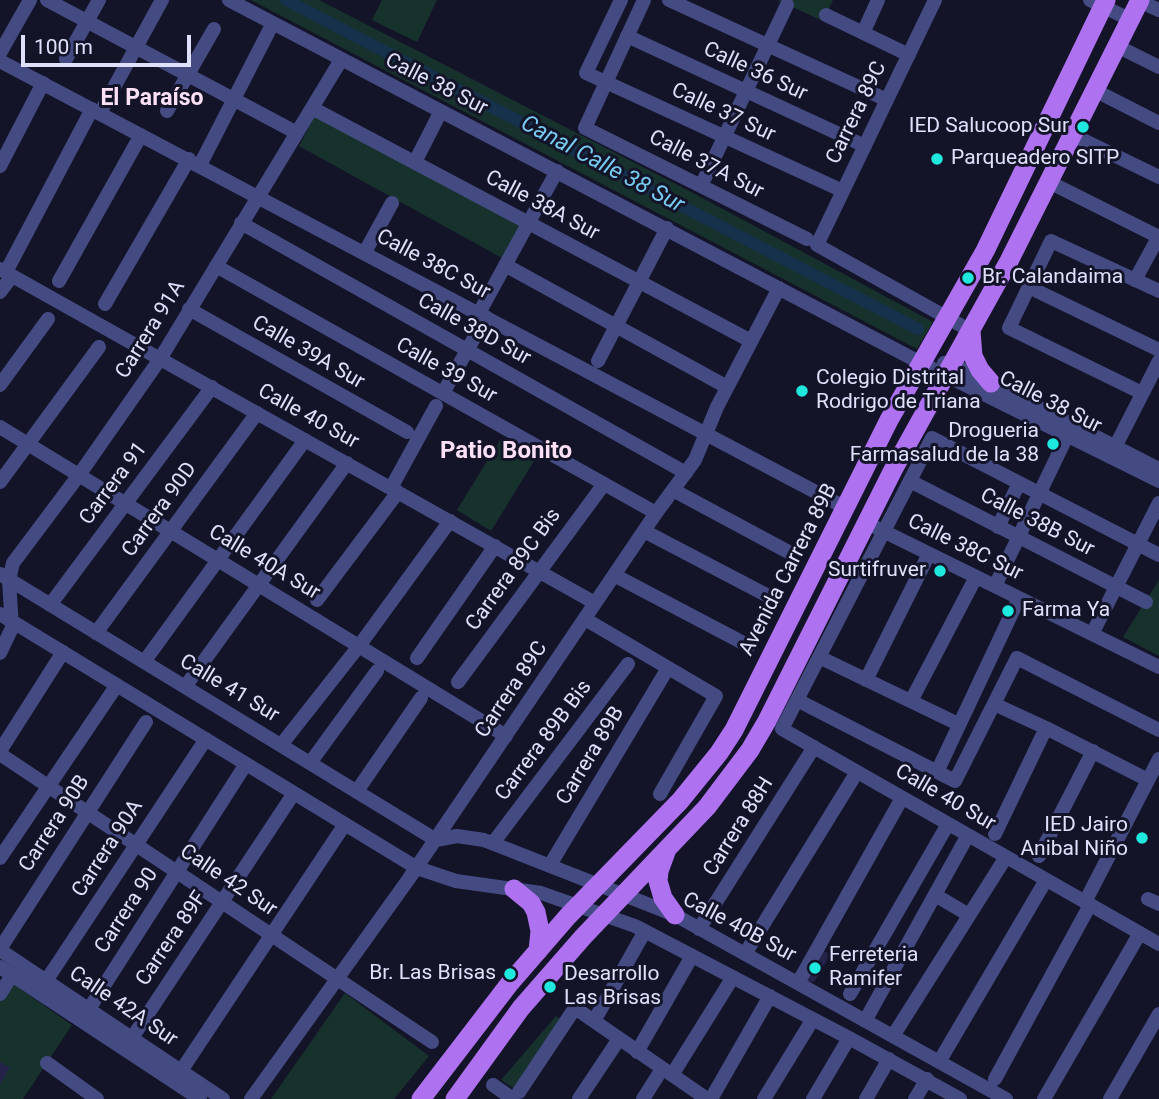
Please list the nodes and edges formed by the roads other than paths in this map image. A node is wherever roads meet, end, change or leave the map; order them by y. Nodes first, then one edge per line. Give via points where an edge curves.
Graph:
1 (30, 0) edge
2 (47, 0) edge
3 (99, 0) edge
4 (162, 0) edge
5 (229, 0) edge
6 (621, 0) edge
7 (644, 0) edge
8 (668, 0) edge
9 (878, 0) edge
10 (935, 0) edge
11 (1100, 2) edge
12 (787, 5) dead end
13 (1141, 7) edge
14 (826, 15) dead end
15 (87, 22) junction
16 (273, 23) junction
17 (214, 29) dead end
18 (863, 33) junction
19 (627, 36) junction
20 (768, 45) junction
21 (135, 47) junction
22 (1127, 51) dead end
23 (0, 53) edge
24 (909, 55) junction
25 (66, 59) dead end
26 (341, 60) junction
27 (0, 61) edge
28 (1159, 67) edge
29 (188, 75) junction
30 (606, 82) junction
31 (44, 83) junction
32 (746, 91) junction
33 (1104, 95) dead end
34 (234, 100) junction
35 (887, 100) junction
36 (312, 108) junction
37 (96, 111) junction
38 (167, 111) dead end
39 (441, 111) junction
40 (1159, 123) edge
41 (297, 133) junction
42 (141, 135) junction
43 (724, 136) junction
44 (1081, 139) dead end
45 (865, 146) junction
46 (194, 162) junction
47 (415, 162) junction
48 (0, 166) edge
49 (557, 171) junction
50 (1159, 177) edge
51 (701, 186) junction
52 (1057, 186) dead end
53 (843, 191) junction
54 (258, 196) junction
55 (392, 203) dead end
56 (241, 223) junction
57 (529, 223) junction
58 (667, 228) junction
59 (1159, 236) edge
60 (812, 242) junction
61 (365, 252) junction
62 (505, 265) junction
63 (216, 266) junction
64 (6, 272) edge
65 (1135, 280) junction
66 (59, 281) dead end
67 (639, 282) junction
68 (779, 288) junction
69 (1159, 290) edge
70 (1037, 291) dead end
71 (0, 292) edge
72 (105, 304) dead end
73 (190, 309) junction
74 (482, 315) junction
75 (947, 318) junction
76 (48, 319) dead end
77 (616, 325) junction
78 (971, 331) junction
79 (751, 341) junction
80 (99, 347) dead end
81 (467, 350) junction
82 (1159, 350) edge
83 (160, 359) junction
84 (598, 360) dead end
85 (1159, 361) edge
86 (921, 363) junction
87 (949, 369) junction
88 (991, 383) junction
89 (0, 385) edge
90 (212, 387) junction
91 (727, 387) junction
92 (1142, 393) junction
93 (440, 399) junction
94 (257, 413) junction
95 (0, 427) edge
96 (407, 432) dead end
97 (706, 434) junction
98 (1068, 436) junction
99 (305, 440) junction
100 (28, 444) junction
101 (1113, 452) junction
102 (347, 463) junction
103 (1159, 468) edge
104 (686, 472) junction
105 (79, 475) junction
106 (910, 481) junction
107 (1159, 481) edge
108 (0, 482) edge
109 (1019, 483) junction
110 (604, 484) junction
111 (673, 489) junction
112 (394, 490) junction
113 (1040, 494) junction
114 (125, 503) junction
115 (1159, 503) edge
116 (846, 509) junction
117 (656, 513) junction
118 (450, 521) junction
119 (875, 527) junction
120 (998, 527) junction
121 (171, 531) junction
122 (644, 531) junction
123 (1019, 537) junction
124 (1138, 545) junction
125 (495, 546) junction
126 (929, 554) junction
127 (794, 555) dead end
128 (1159, 555) edge
129 (218, 560) junction
130 (540, 571) junction
131 (614, 575) junction
132 (5, 577) edge
133 (976, 577) junction
134 (259, 585) junction
135 (995, 586) junction
136 (1116, 587) junction
137 (772, 598) dead end
138 (1019, 598) junction
139 (317, 600) dead end
140 (1146, 602) dead end
141 (595, 603) junction
142 (50, 605) junction
143 (6, 618) edge
144 (584, 619) junction
145 (96, 633) junction
146 (1092, 634) junction
147 (359, 646) junction
148 (749, 646) dead end
149 (63, 652) junction
150 (0, 653) edge
151 (819, 657) junction
152 (417, 658) dead end
153 (144, 662) junction
154 (628, 664) dead end
155 (1159, 667) edge
156 (668, 668) junction
157 (377, 671) dead end
158 (866, 680) junction
159 (458, 682) dead end
160 (117, 685) junction
161 (185, 687) junction
162 (421, 698) dead end
163 (797, 700) junction
164 (911, 701) junction
165 (994, 704) junction
166 (146, 722) dead end
167 (954, 722) dead end
168 (1046, 727) junction
169 (1159, 730) edge
170 (506, 736) junction
171 (206, 739) junction
172 (281, 745) junction
173 (814, 747) junction
174 (1093, 751) junction
175 (0, 752) edge
176 (1159, 759) edge
177 (310, 763) junction
178 (246, 764) junction
179 (857, 772) junction
180 (937, 772) junction
181 (1148, 780) junction
182 (48, 786) junction
183 (357, 791) junction
184 (294, 793) junction
185 (660, 794) dead end
186 (902, 798) junction
187 (88, 812) junction
188 (345, 824) junction
189 (948, 824) junction
190 (995, 834) dead end
191 (968, 835) junction
192 (436, 839) junction
193 (493, 843) junction
194 (136, 845) junction
195 (668, 849) junction
196 (1039, 856) dead end
197 (1006, 857) junction
198 (0, 858) edge
199 (550, 865) junction
200 (416, 868) junction
201 (177, 872) junction
202 (1046, 880) junction
203 (599, 884) junction
204 (514, 889) junction
205 (624, 894) junction
206 (935, 895) junction
207 (222, 902) junction
208 (1088, 904) junction
209 (579, 905) junction
210 (605, 914) junction
211 (675, 915) junction
212 (969, 915) junction
213 (699, 929) junction
214 (645, 931) junction
215 (1140, 933) junction
216 (272, 935) junction
217 (1159, 944) edge
218 (0, 950) edge
219 (538, 951) junction
220 (745, 954) junction
221 (692, 956) junction
222 (6, 971) edge
223 (733, 977) junction
224 (30, 978) junction
225 (339, 980) junction
226 (46, 981) junction
227 (798, 984) junction
228 (0, 994) edge
229 (850, 994) dead end
230 (770, 996) junction
231 (89, 1009) junction
232 (1159, 1014) edge
233 (813, 1019) junction
234 (594, 1021) junction
235 (865, 1021) junction
236 (893, 1036) junction
237 (132, 1038) junction
238 (849, 1038) junction
239 (619, 1039) junction
240 (432, 1042) dead end
241 (638, 1052) junction
242 (889, 1059) junction
243 (939, 1062) junction
244 (47, 1063) dead end
245 (181, 1071) junction
246 (667, 1072) junction
247 (927, 1079) junction
248 (995, 1079) dead end
249 (494, 1085) dead end
250 (516, 1096) edge
251 (97, 1099) edge
252 (200, 1099) edge
253 (223, 1099) edge
254 (251, 1099) edge
255 (421, 1099) edge
256 (455, 1099) edge
257 (579, 1099) edge
258 (643, 1099) edge
259 (709, 1099) edge
260 (764, 1099) edge
261 (813, 1099) edge
262 (866, 1099) edge
263 (915, 1099) edge
264 (960, 1099) edge
265 (1006, 1099) edge
266 (1044, 1099) edge
267 (1110, 1099) edge

1 - 23 street
2 - 15 street
3 - 15 street
4 - 21 street
5 - 16 street, Calle 38 Sur
6 - 30 street, Calle 37 Sur via 586,73
7 - 19 street
8 - 20 street
9 - 18 street
10 - 24 street, Carrera 89C
11 - 13 street
11 - 75 main road, Avenida Carrera 89B via 985,251
12 - 20 street
13 - 78 main road
14 - 18 street
15 - 21 street
15 - 25 street
16 - 26 street, Calle 38 Sur
16 - 34 street
17 - 29 street
18 - 24 street
19 - 30 street
19 - 32 street, Calle 36 Sur
20 - 32 street
20 - 35 street
21 - 29 street
21 - 37 street
22 - 28 street
24 - 35 street, Carrera 89C
26 - 36 street, Carrera 91A
26 - 39 street, Calle 38 Sur
27 - 31 street, Calle 38C Sur
29 - 34 street
29 - 38 street
30 - 43 street, Calle 37 Sur
30 - 51 street, Calle 37A Sur via 585,128
31 - 37 street, Calle 38C Sur
31 - 48 street
32 - 43 street
32 - 45 street, Calle 36 Sur
33 - 40 street
34 - 41 street
34 - 46 street
35 - 45 street, Carrera 89C
36 - 41 street, Carrera 91A
36 - 47 street, Calle 38A Sur
37 - 42 street, Calle 38C Sur
37 - 64 street
39 - 47 street
39 - 49 street, Calle 38 Sur
41 - 54 street, Carrera 91A
42 - 46 street, Calle 38C Sur
42 - 66 street
43 - 51 street
43 - 53 street, Calle 37 Sur
44 - 50 street
45 - 53 street, Carrera 89C
46 - 54 street, Calle 38C Sur
46 - 72 street
47 - 57 street, Calle 38A Sur
49 - 57 street
49 - 58 street, Calle 38 Sur
51 - 60 street, Calle 37A Sur
52 - 59 street
53 - 60 street, Carrera 89C
54 - 56 street, Carrera 91A
54 - 61 street, Calle 38C Sur
55 - 61 street
56 - 63 street, Carrera 91A
56 - 81 street, Calle 38D Sur
57 - 62 street
57 - 67 street, Calle 38A Sur
58 - 67 street
58 - 68 street, Calle 38 Sur
59 - 65 street
60 - 75 street, Calle 37A Sur
61 - 74 street, Calle 38C Sur
62 - 74 street
62 - 77 street
63 - 73 street, Carrera 91A
63 - 93 street, Calle 39 Sur
64 - 71 street
64 - 83 street, Calle 40 Sur
65 - 69 street
65 - 92 street via 1051,241 1009,328
67 - 77 street
67 - 79 street, Calle 38A Sur
68 - 79 street, Carrera 89C
68 - 86 street, Calle 38 Sur
70 - 82 street
73 - 83 street, Carrera 91A
73 - 96 street, Calle 39A Sur
74 - 81 street
74 - 97 street, Calle 38C Sur
75 - 78 street, Calle 37A Sur
75 - 86 main road, Avenida Carrera 89B
76 - 89 street
77 - 84 street
77 - 91 street
78 - 87 main road
78 - 88 main road via 973,356
79 - 91 street, Carrera 89C
80 - 100 street
81 - 93 street
81 - 104 street, Calle 38D Sur
83 - 90 street, Calle 40 Sur
83 - 105 street, Carrera 91A
85 - 92 street
86 - 87 street, Calle 38 Sur
86 - 116 main road, Avenida Carrera 89B
87 - 88 street, Calle 38 Sur
87 - 98 street, Calle 38 Sur
87 - 119 main road
88 - 101 street, Calle 38 Sur
90 - 94 street, Calle 40 Sur
90 - 114 street, Carrera 91
91 - 97 street, Carrera 89C
92 - 101 street
93 - 110 street, Calle 39 Sur
93 - 112 street
94 - 99 street, Calle 40 Sur
94 - 121 street, Carrera 90D
95 - 100 street, Calle 40A Sur
97 - 104 street, Carrera 89C
97 - 116 street, Calle 38C Sur
98 - 101 street, Calle 38 Sur
98 - 113 street
99 - 102 street, Calle 40 Sur
99 - 129 street
100 - 105 street, Calle 40A Sur
100 - 108 street
101 - 103 street, Calle 38 Sur
101 - 107 street, Calle 38 Sur
102 - 112 street, Calle 40 Sur
102 - 134 street
104 - 111 street, Carrera 89C
105 - 114 street, Calle 40A Sur
105 - 132 street, Carrera 91A
106 - 109 street via 932,438
106 - 119 street
106 - 120 street, Calle 38B Sur
109 - 113 street
109 - 120 street
110 - 117 street, Calle 39 Sur
110 - 130 street, Carrera 89C Bis
111 - 117 street, Carrera 89C
111 - 127 street
112 - 118 street, Calle 40 Sur
112 - 139 street
113 - 123 street
113 - 124 street
114 - 121 street, Calle 40A Sur
114 - 142 street, Carrera 91
115 - 124 street
116 - 203 main road, Avenida Carrera 89B via 719,753 680,801
117 - 122 street, Carrera 89C
118 - 125 street, Calle 40 Sur
118 - 147 street
119 - 126 street, Calle 38C Sur
119 - 151 street
119 - 195 main road via 750,750
120 - 123 street, Calle 38B Sur
121 - 129 street, Calle 40A Sur
121 - 145 street, Carrera 90D
122 - 131 street, Carrera 89C
122 - 137 street
123 - 135 street
123 - 136 street, Calle 38B Sur
124 - 128 street
124 - 136 street
125 - 130 street, Calle 40 Sur
125 - 152 street
126 - 133 street, Calle 38C Sur
126 - 158 street
129 - 134 street, Calle 40A Sur
129 - 153 street
130 - 141 street, Calle 40 Sur
130 - 159 street, Carrera 89C Bis
131 - 141 street, Carrera 89C
131 - 148 street
132 - 142 street, Calle 41 Sur
132 - 143 street
133 - 135 street, Calle 38C Sur
133 - 164 street
134 - 147 street, Calle 40A Sur
134 - 161 street
135 - 138 street, Calle 38C Sur
136 - 140 street, Calle 38B Sur
136 - 146 street
138 - 146 street, Calle 38C Sur
138 - 180 street
141 - 144 street, Carrera 89C
142 - 145 street, Calle 41 Sur
143 - 149 street
143 - 150 street via 11,634
144 - 156 street
144 - 170 street, Carrera 89C
145 - 153 street, Calle 41 Sur
146 - 155 street, Calle 38C Sur
147 - 170 street, Calle 40A Sur
147 - 172 street
149 - 160 street
149 - 175 street
151 - 158 street
151 - 163 street
153 - 161 street, Calle 41 Sur
154 - 193 street, Carrera 89B Bis
156 - 185 street via 716,696
156 - 199 street, Carrera 89B
157 - 177 street
158 - 164 street
160 - 171 street
160 - 182 street
161 - 172 street, Calle 41 Sur
162 - 183 street
163 - 173 street, Calle 40 Sur via 782,729
163 - 180 street
164 - 167 street
165 - 168 street
165 - 169 street via 1017,658
165 - 180 street via 955,781
166 - 187 street, Carrera 90B
168 - 174 street
168 - 190 street
170 - 192 street, Carrera 89C
171 - 178 street
171 - 194 street, Carrera 90A
172 - 177 street, Calle 41 Sur
173 - 179 street, Calle 40 Sur
173 - 213 street, Carrera 88H
174 - 181 street
174 - 196 street
175 - 182 street, Calle 42 Sur
176 - 181 street
177 - 183 street, Calle 41 Sur
178 - 184 street
178 - 201 street, Carrera 90
179 - 186 street, Calle 40 Sur
179 - 220 street
181 - 208 street
182 - 187 street, Calle 42 Sur
182 - 198 street
183 - 192 street, Calle 41 Sur
184 - 188 street
184 - 207 street, Carrera 89F
186 - 189 street, Calle 40 Sur
186 - 227 street
187 - 194 street, Calle 42 Sur
187 - 218 street, Carrera 90B
188 - 200 street
188 - 216 street
189 - 191 street, Calle 40 Sur
189 - 229 street
191 - 197 street, Calle 40 Sur
191 - 206 street
192 - 193 street, Calle 40B Sur via 465,836
192 - 200 street, Carrera 89C
193 - 199 street, Calle 40B Sur
194 - 201 street, Calle 42 Sur
194 - 226 street, Carrera 90A
195 - 205 main road
195 - 211 main road via 658,881
197 - 202 street, Calle 40 Sur
197 - 212 street
199 - 203 street, Calle 40B Sur
200 - 204 street via 456,881
200 - 225 street, Carrera 89C
201 - 207 street, Calle 42 Sur
201 - 231 street, Carrera 90
202 - 208 street, Calle 40 Sur
202 - 243 street
203 - 205 street, Calle 40B Sur
203 - 209 main road, Avenida Carrera 89B
204 - 209 street
204 - 219 main road via 536,912
205 - 210 main road
205 - 211 street, Calle 40B Sur
206 - 212 street
206 - 235 street
207 - 216 street, Calle 42 Sur
207 - 237 street, Carrera 89F
208 - 215 street, Calle 40 Sur
208 - 248 street
209 - 210 street
209 - 219 main road, Avenida Carrera 89B
210 - 214 street
210 - 256 main road via 521,1008
211 - 213 street, Calle 40B Sur
212 - 236 street
213 - 220 street, Calle 40B Sur
214 - 221 street
214 - 234 street
215 - 217 street, Calle 40 Sur
215 - 266 street
216 - 225 street, Calle 42 Sur
216 - 245 street
218 - 224 street, Calle 42A Sur
219 - 255 main road, Avenida Carrera 89B
220 - 227 street, Calle 40B Sur
221 - 223 street
221 - 241 street
222 - 224 street, Calle 42A Sur
222 - 228 street
223 - 230 street
223 - 246 street
224 - 226 street, Calle 42A Sur
224 - 252 street, Calle 42A Sur
225 - 240 street, Calle 42 Sur
225 - 254 street, Carrera 89C
226 - 231 street, Calle 42A Sur
227 - 235 street, Calle 40B Sur
230 - 233 street
230 - 259 street
231 - 237 street, Calle 42A Sur
232 - 267 street
233 - 238 street
233 - 260 street
234 - 239 street
234 - 250 street via 575,1008
235 - 236 street, Calle 40B Sur
236 - 243 street, Calle 40B Sur
237 - 245 street, Calle 42A Sur
238 - 242 street
238 - 261 street
239 - 241 street
239 - 257 street
241 - 246 street
242 - 247 street
242 - 262 street
243 - 265 street, Calle 40B Sur
244 - 251 street
245 - 253 street, Calle 42A Sur
246 - 258 street
246 - 259 street
247 - 263 street
247 - 264 street
249 - 250 street

